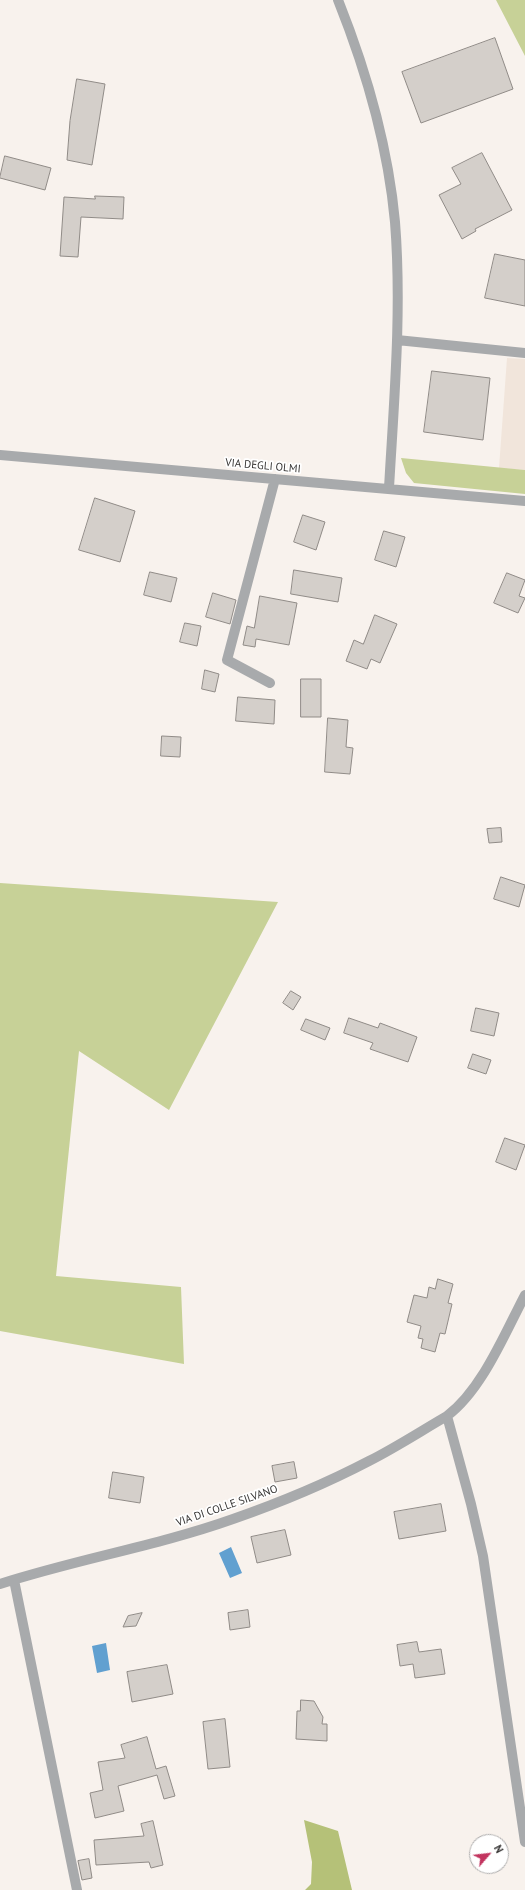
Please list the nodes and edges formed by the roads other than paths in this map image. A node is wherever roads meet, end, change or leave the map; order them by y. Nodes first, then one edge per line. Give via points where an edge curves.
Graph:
1 (338, 0) edge
2 (397, 340) junction
3 (525, 353) edge
4 (0, 455) edge
5 (275, 479) junction
6 (389, 488) junction
7 (525, 501) edge
8 (270, 683) dead end
9 (525, 1295) edge
10 (447, 1416) junction
11 (14, 1580) junction
12 (0, 1584) edge
13 (525, 1842) edge
14 (77, 1890) edge

1 - 2 street via 366,76 390,183 395,223
2 - 3 street
2 - 6 street
4 - 5 street, VIA DEGLI OLMI
5 - 6 street, VIA DEGLI OLMI
5 - 8 street via 228,660
6 - 7 street, VIA DEGLI OLMI
9 - 10 street, VIA DI COLLE SILVANO via 481,1375 462,1402
10 - 11 street, VIA DI COLLE SILVANO via 320,1485 252,1512 173,1537 76,1561
10 - 13 street via 483,1556
11 - 12 street, VIA DI COLLE SILVANO
11 - 14 street

